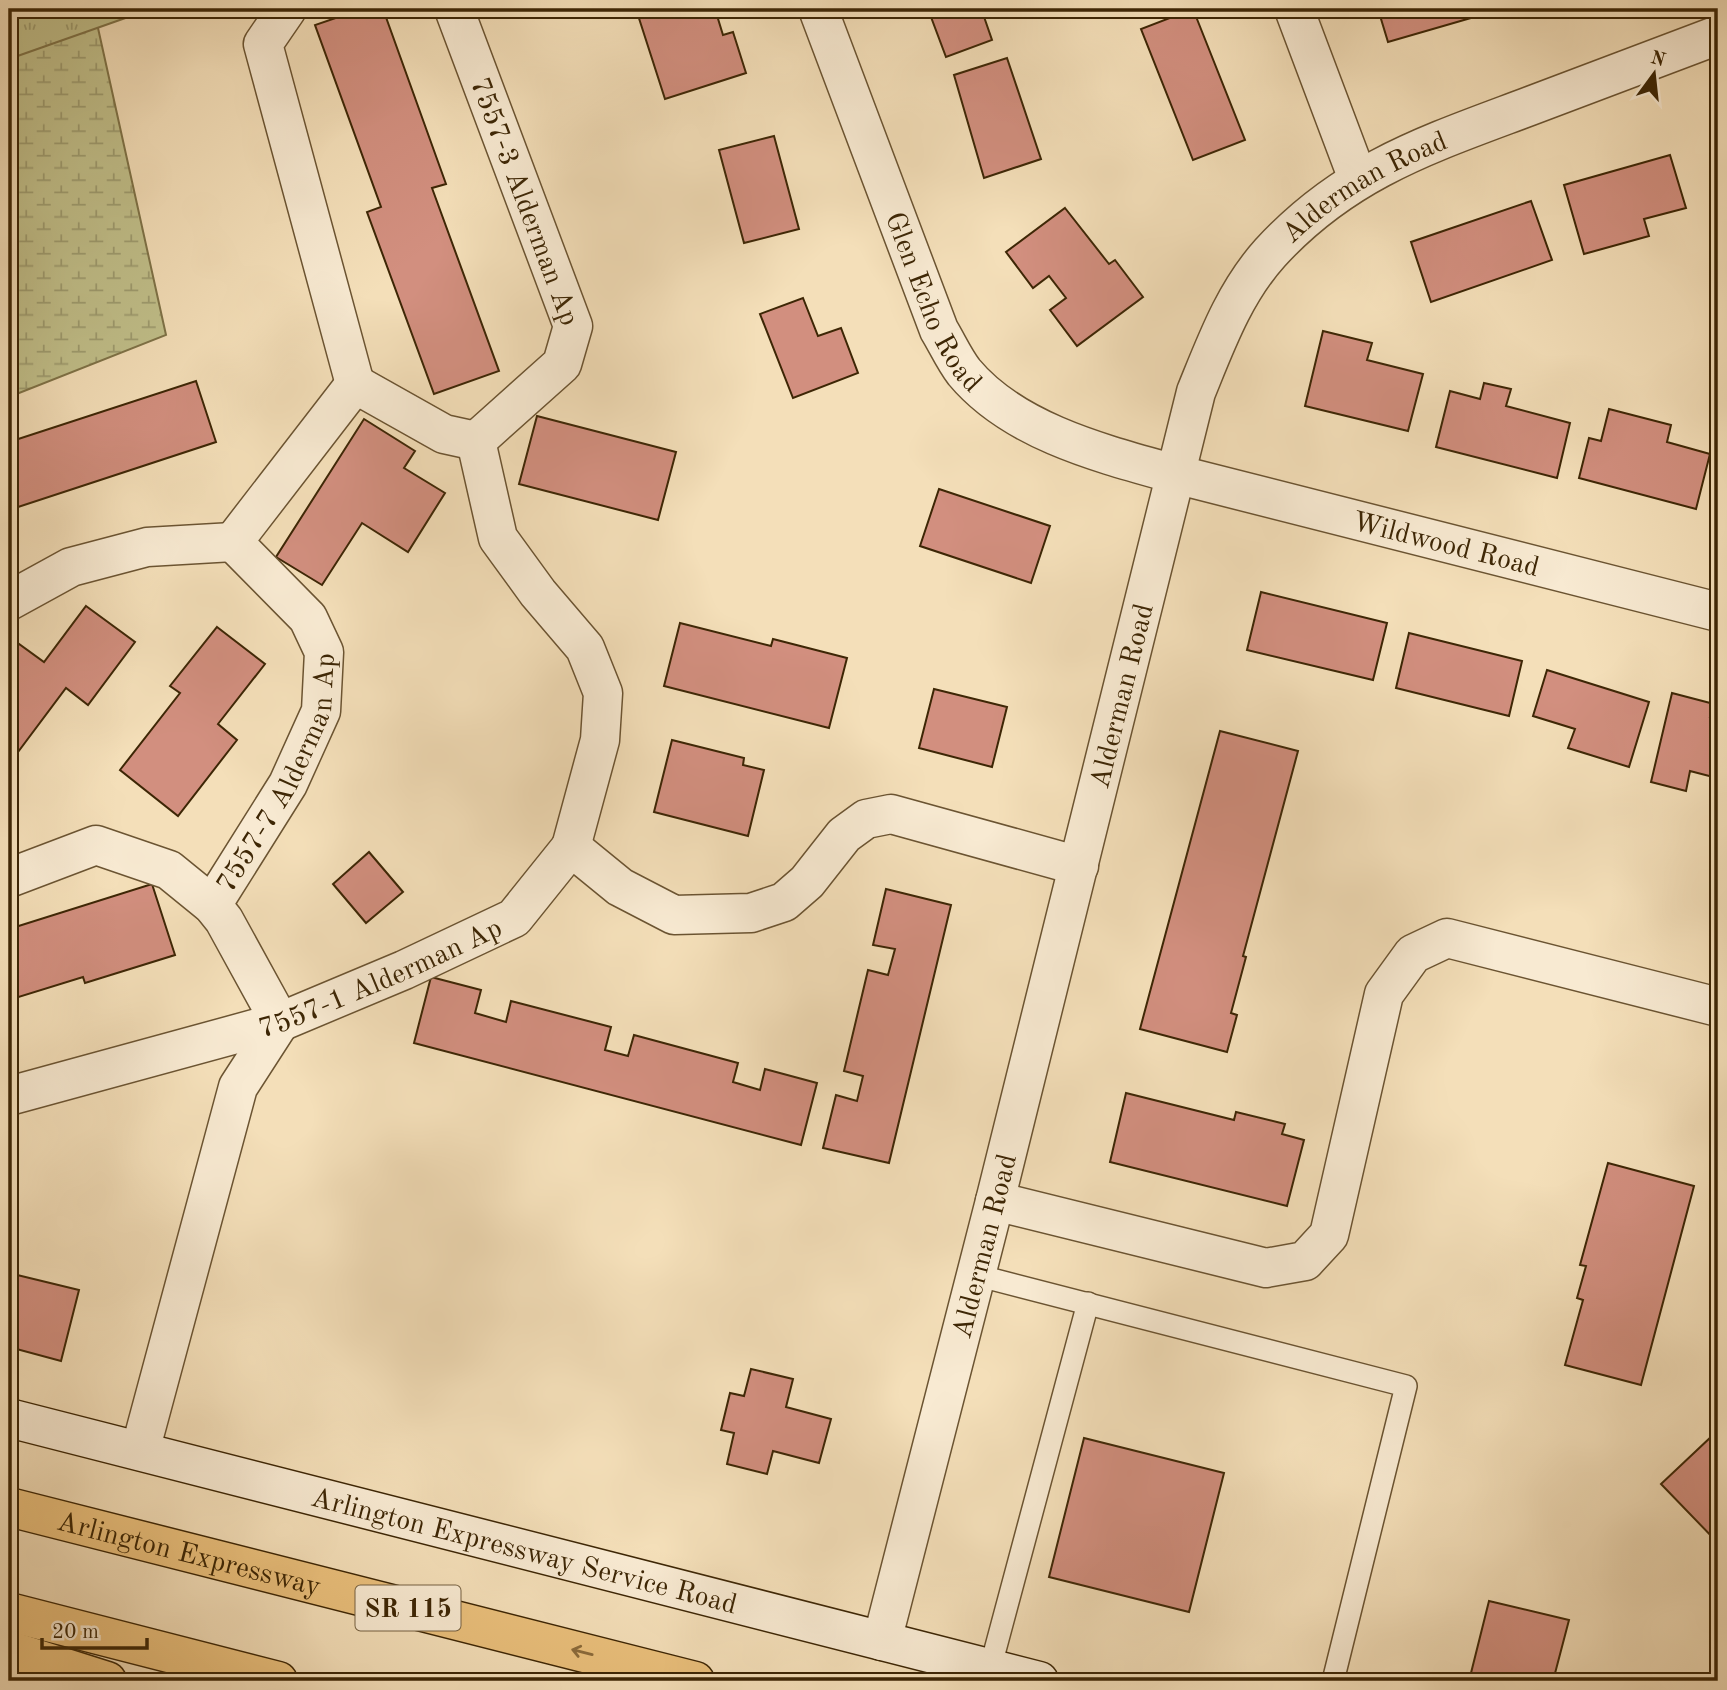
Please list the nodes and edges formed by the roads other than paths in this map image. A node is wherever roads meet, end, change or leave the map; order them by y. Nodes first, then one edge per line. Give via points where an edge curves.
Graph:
1 (287, 9) edge
2 (454, 9) edge
3 (818, 9) edge
4 (1294, 9) edge
5 (1718, 35) edge
6 (1358, 179) junction
7 (355, 384) junction
8 (476, 441) junction
9 (1175, 474) junction
10 (233, 542) junction
11 (9, 601) edge
12 (1718, 612) edge
13 (571, 847) junction
14 (1079, 866) junction
15 (9, 878) edge
16 (212, 905) junction
17 (1718, 1007) edge
18 (280, 1022) junction
19 (9, 1096) edge
20 (995, 1201) junction
21 (976, 1275) junction
22 (1088, 1303) junction
23 (9, 1418) edge
24 (141, 1451) junction
25 (9, 1507) edge
26 (9, 1612) edge
27 (882, 1641) junction
28 (9, 1650) edge
29 (990, 1669) junction
30 (107, 1681) edge
31 (278, 1681) edge
32 (695, 1681) edge
33 (1039, 1681) edge
34 (1333, 1681) edge

1 - 7 street via 263,44
2 - 8 street, 7557-3 Alderman Ap via 573,326 562,364
3 - 9 street, Glen Echo Road via 939,330 964,371 997,403 1049,433
4 - 6 street
5 - 6 street, Alderman Road via 1412,150
6 - 9 street, Alderman Road via 1316,209 1269,254 1227,314 1196,392
7 - 8 street via 444,435
7 - 10 street
8 - 13 street via 498,538 585,648 603,693 600,740
9 - 12 street, Wildwood Road
9 - 14 street, Alderman Road
10 - 11 street via 147,547 71,567
10 - 16 street, 7557-7 Alderman Ap via 308,618 324,652 322,699 321,711 288,784
13 - 14 street via 620,887 674,915 751,913 784,902 807,882 844,835 866,819 891,814
13 - 18 street, 7557-1 Alderman Ap via 514,918
14 - 20 street, Alderman Road
15 - 16 street via 96,845 169,870
16 - 18 street
17 - 20 street via 1447,938 1413,954 1384,994 1329,1235 1305,1261 1266,1268
18 - 19 street, 7557-1 Alderman Ap
18 - 24 street via 238,1087
20 - 21 street, Alderman Road
21 - 22 lane
21 - 27 street, Alderman Road
22 - 29 lane
22 - 34 lane via 1406,1386
23 - 24 street, Arlington Expressway Service Road
24 - 27 street, Arlington Expressway Service Road
32 -> 25 highway, Arlington Expressway / SR 115
26 - 31 highway
27 - 29 street, Arlington Expressway Service Road
28 - 30 highway
29 - 33 street, Arlington Expressway Service Road

